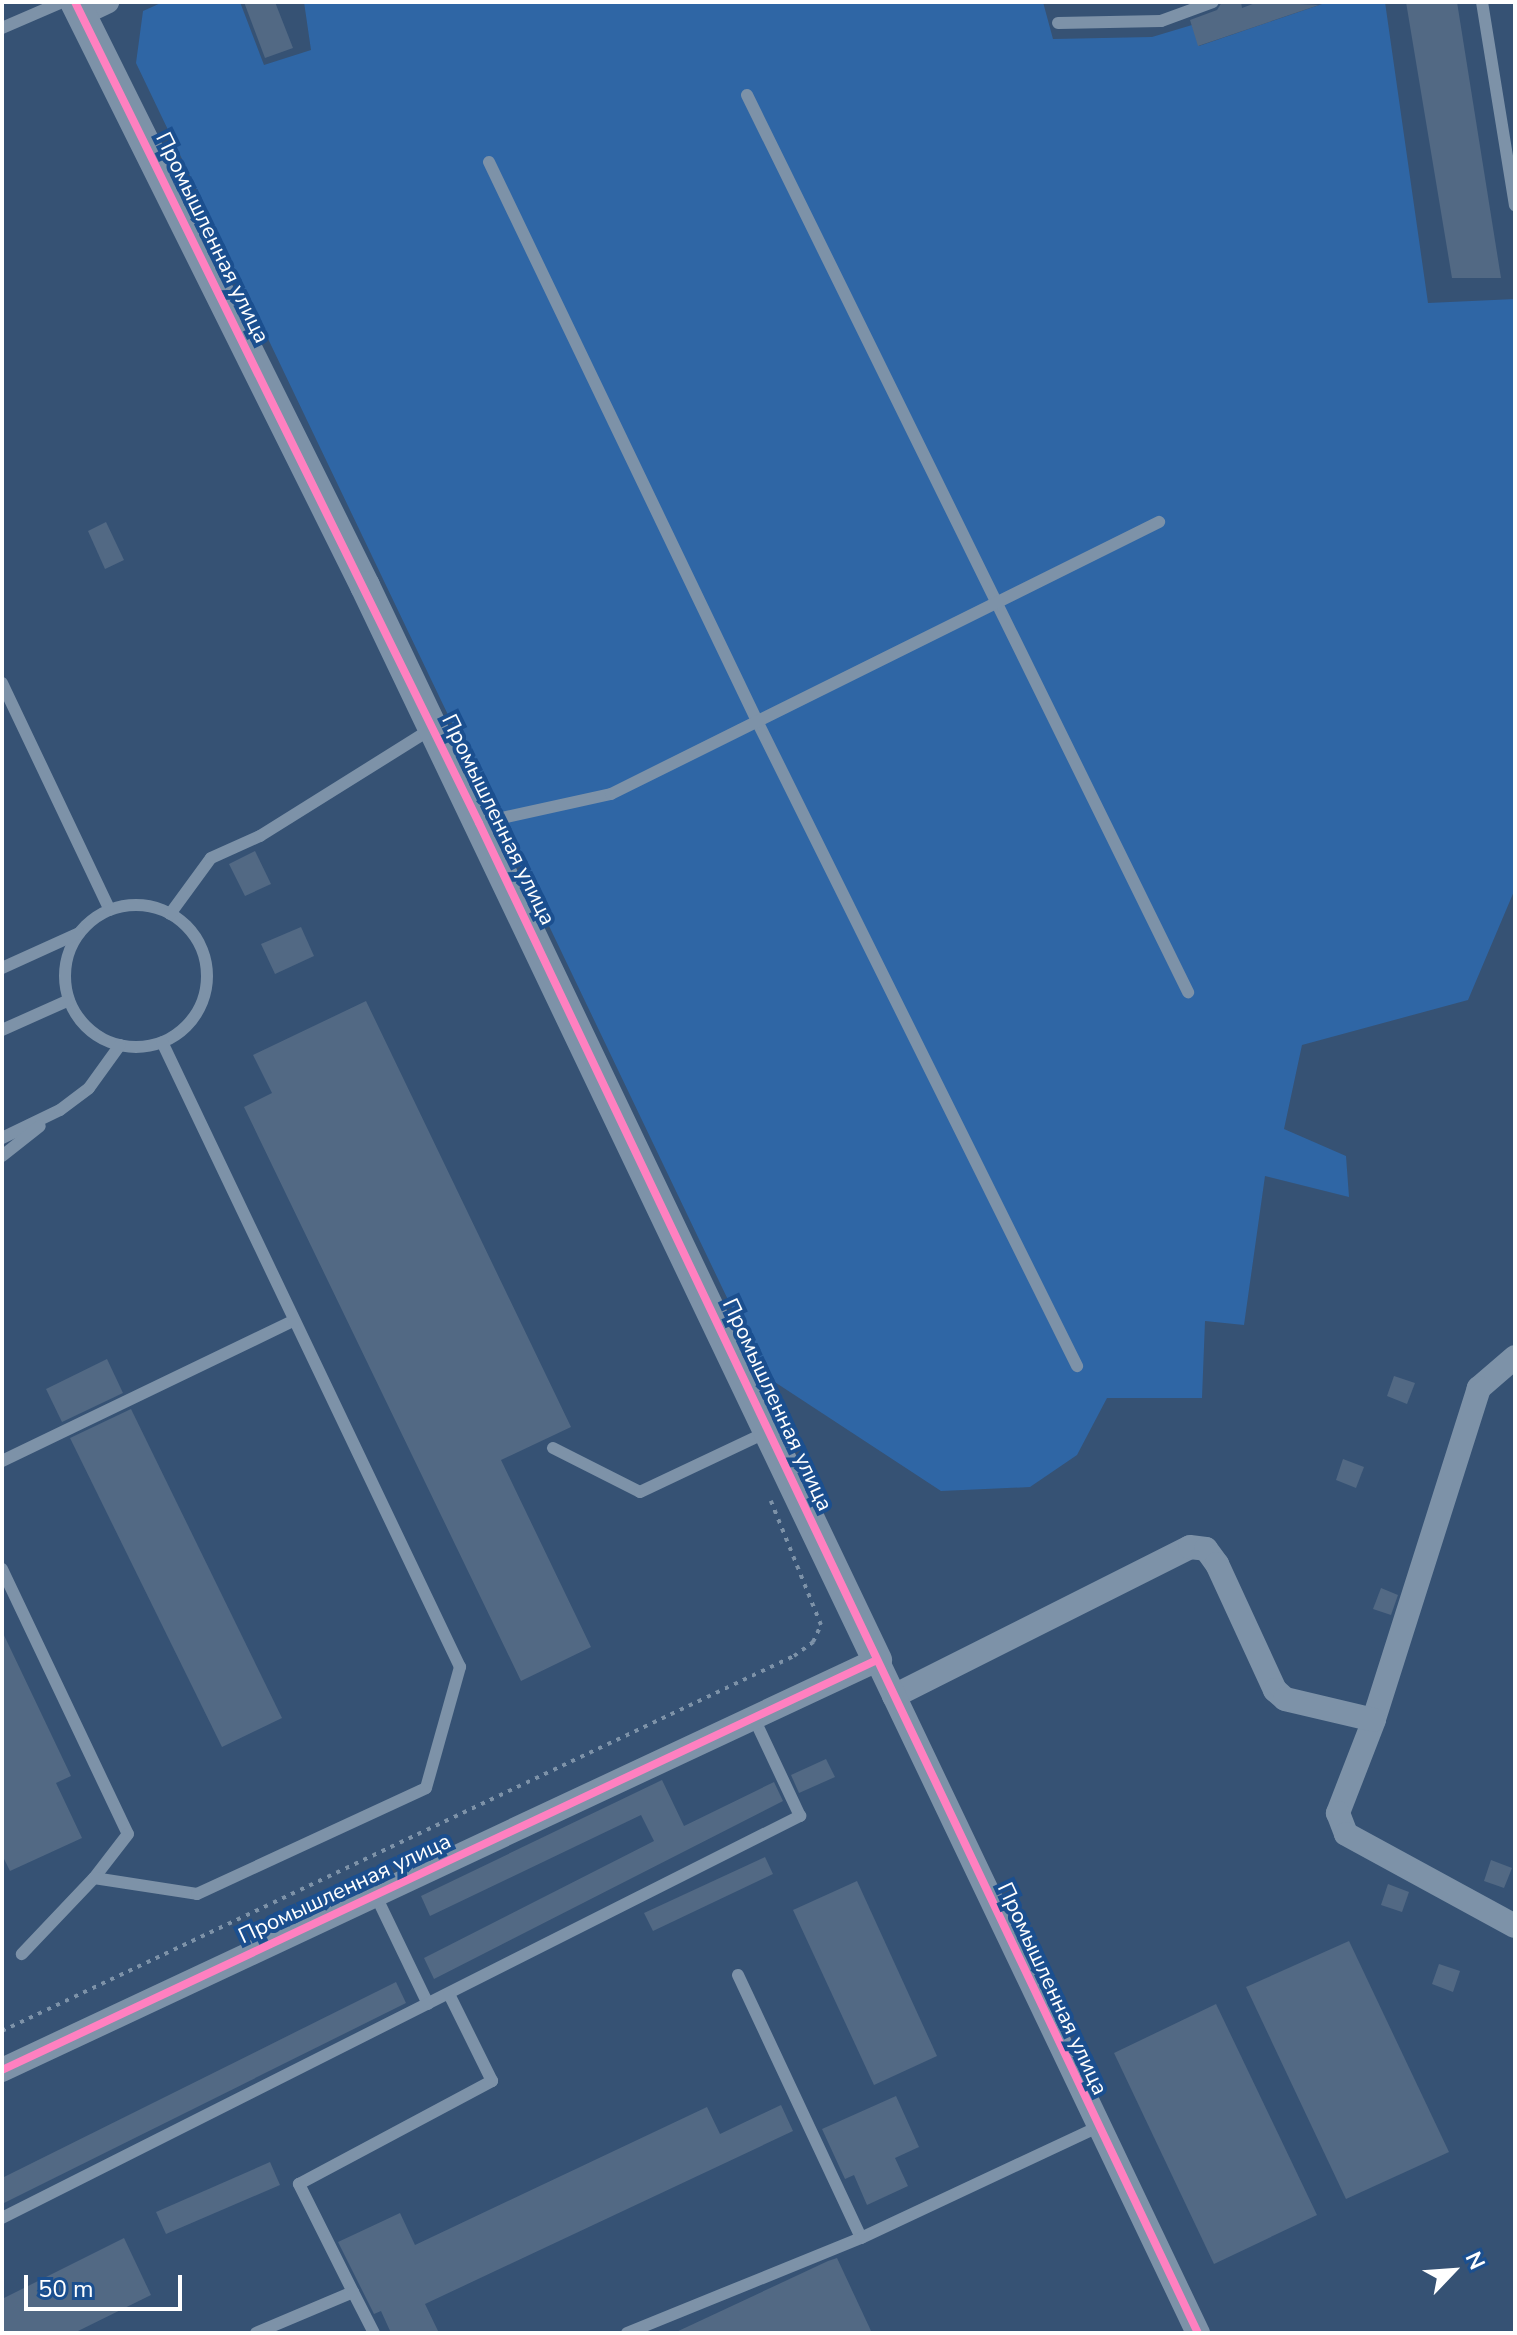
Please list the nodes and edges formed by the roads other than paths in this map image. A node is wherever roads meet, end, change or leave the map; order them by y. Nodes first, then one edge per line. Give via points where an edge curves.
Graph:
1 (1213, 2) edge
2 (1482, 2) edge
3 (81, 5) edge
4 (1058, 23) dead end
5 (2, 28) edge
6 (747, 95) dead end
7 (1511, 152) edge
8 (489, 162) dead end
9 (1515, 205) edge
10 (1159, 522) dead end
11 (998, 601) junction
12 (2, 683) edge
13 (758, 723) junction
14 (433, 728) junction
15 (479, 823) junction
16 (110, 910) junction
17 (170, 914) junction
18 (79, 933) junction
19 (2, 968) edge
20 (1188, 992) dead end
21 (69, 1000) junction
22 (2, 1030) edge
23 (162, 1042) junction
24 (120, 1045) junction
25 (60, 1110) junction
26 (2, 1138) edge
27 (2, 1156) edge
28 (293, 1321) junction
29 (1515, 1357) edge
30 (1077, 1366) dead end
31 (770, 1431) junction
32 (553, 1448) dead end
33 (2, 1461) edge
34 (2, 1569) edge
35 (877, 1660) junction
36 (894, 1696) junction
37 (753, 1716) junction
38 (1374, 1720) junction
39 (94, 1878) junction
40 (375, 1894) junction
41 (1515, 1926) edge
42 (22, 1954) dead end
43 (738, 1975) dead end
44 (449, 1994) junction
45 (428, 2004) junction
46 (2, 2070) edge
47 (1098, 2127) junction
48 (2, 2218) edge
49 (861, 2238) junction
50 (353, 2292) junction
51 (256, 2333) edge
52 (374, 2333) edge
53 (627, 2333) edge
54 (1198, 2333) edge

1 - 4 lane via 1161,21
2 - 7 lane
3 - 5 lane
3 - 14 street, Промышленная улица
6 - 11 lane
7 - 9 lane
8 - 13 lane
10 - 11 lane
11 - 13 lane
11 - 20 lane
12 - 16 lane
13 - 15 lane via 611,794
13 - 30 lane
14 - 15 street, Промышленная улица
14 - 17 lane via 260,836 211,858
15 - 31 street, Промышленная улица
16 - 17 lane via 140,905
16 - 18 lane
17 - 23 lane via 198,942 207,981 194,1018
18 - 19 lane
18 - 21 lane via 65,977
21 - 22 lane
21 - 24 lane via 94,1034
23 - 24 lane
23 - 28 lane
24 - 25 lane via 89,1088
25 - 26 lane
25 - 27 lane
28 - 33 lane
28 - 39 lane via 460,1667 426,1788 197,1894
29 - 38 street via 1479,1388
31 - 32 lane via 640,1492
31 - 35 street, Промышленная улица
34 - 39 lane via 128,1834
35 - 36 street, Промышленная улица
35 - 37 street, Промышленная улица
36 - 38 street via 1190,1547 1206,1549 1217,1564 1275,1690 1285,1699
36 - 47 street, Промышленная улица
37 - 40 street, Промышленная улица
37 - 44 lane via 800,1816
38 - 41 street via 1338,1813 1340,1826 1442,1890
39 - 42 lane
40 - 45 lane
40 - 46 street, Промышленная улица
43 - 49 lane
44 - 45 lane
44 - 50 lane via 492,2081 299,2184
45 - 48 lane
47 - 49 lane
47 - 54 street, Промышленная улица
49 - 53 lane
50 - 51 lane
50 - 52 lane

